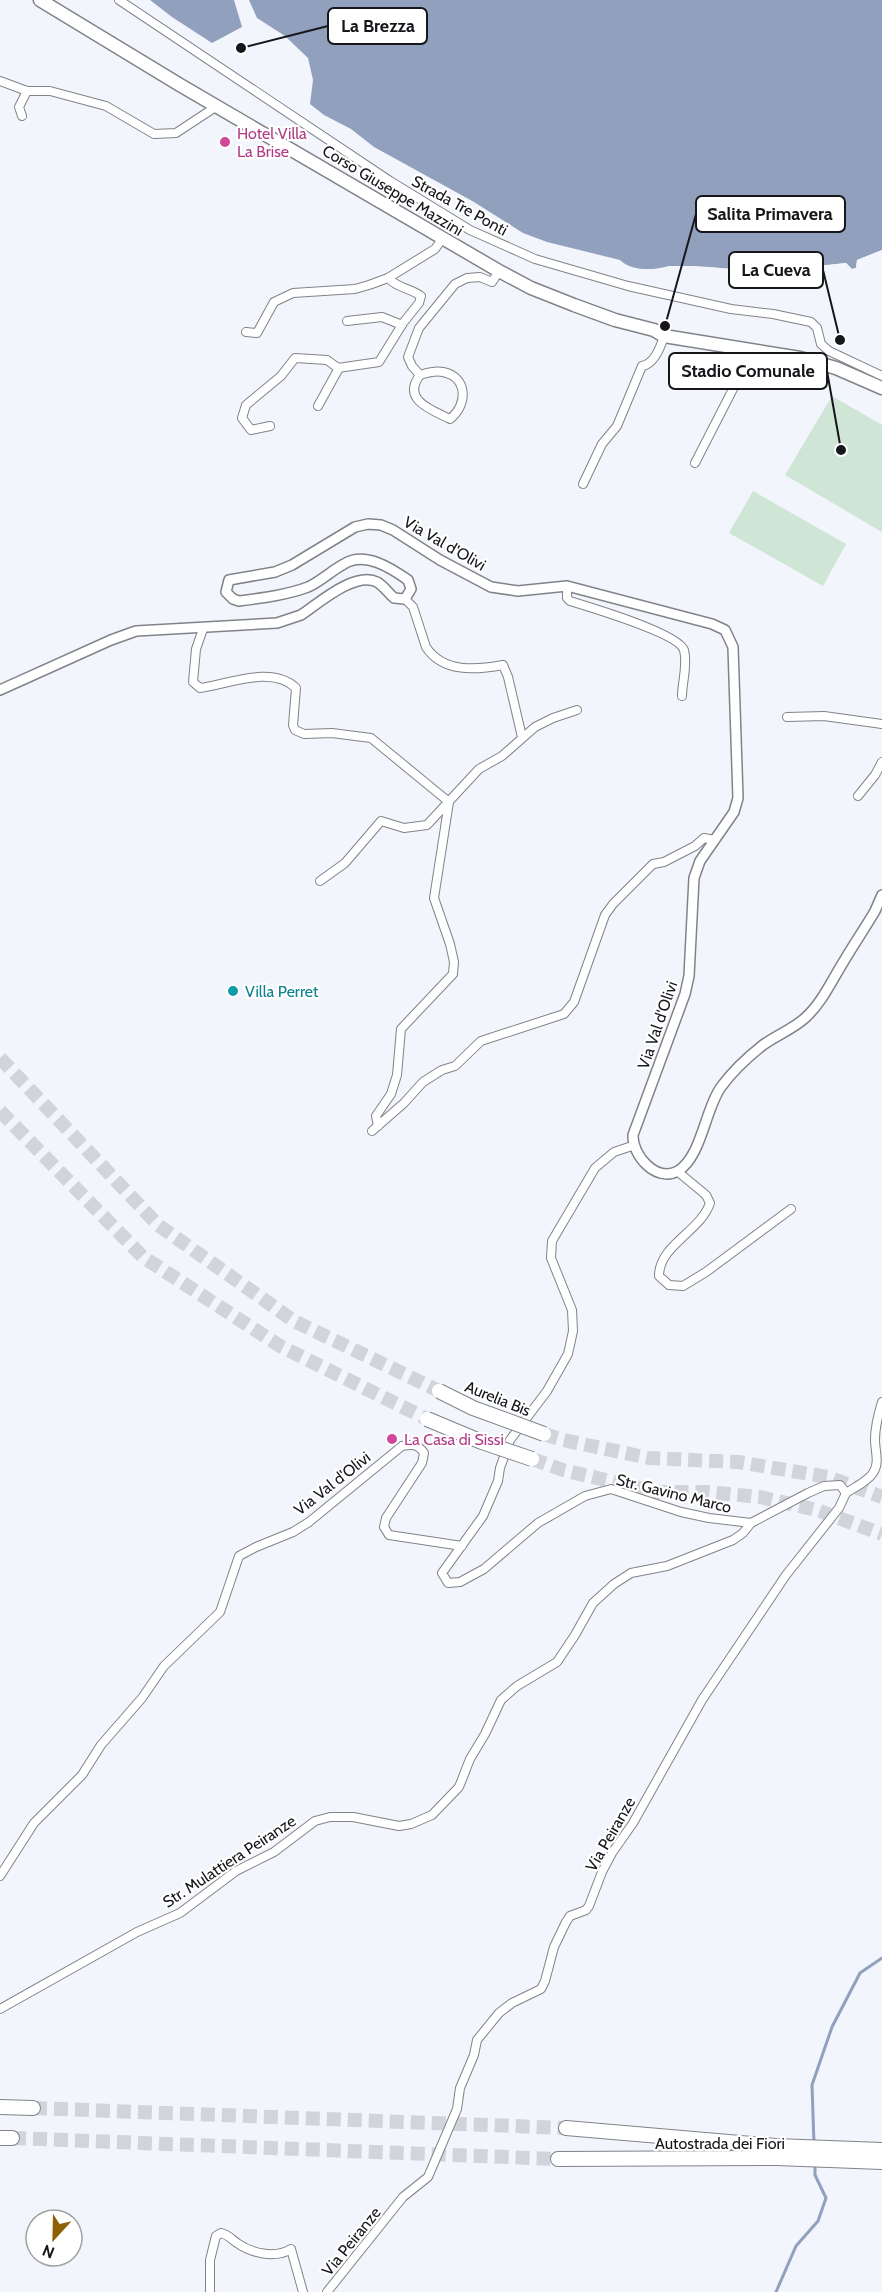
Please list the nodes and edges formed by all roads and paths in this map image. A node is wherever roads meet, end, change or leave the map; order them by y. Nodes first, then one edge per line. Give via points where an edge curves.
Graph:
1 (40, 0) edge
2 (119, 0) edge
3 (0, 81) edge
4 (27, 91) junction
5 (217, 106) junction
6 (22, 116) dead end
7 (442, 239) junction
8 (499, 271) junction
9 (388, 278) junction
10 (347, 321) dead end
11 (402, 325) junction
12 (246, 332) dead end
13 (664, 336) junction
14 (753, 350) junction
15 (339, 368) junction
16 (420, 375) junction
17 (882, 376) edge
18 (882, 388) edge
19 (318, 406) dead end
20 (270, 426) dead end
21 (695, 463) dead end
22 (583, 484) dead end
23 (567, 586) junction
24 (405, 598) junction
25 (203, 629) junction
26 (0, 690) edge
27 (682, 696) dead end
28 (577, 710) dead end
29 (787, 717) dead end
30 (882, 724) edge
31 (522, 737) junction
32 (882, 762) edge
33 (858, 796) dead end
34 (449, 802) junction
35 (715, 840) junction
36 (320, 881) dead end
37 (882, 895) edge
38 (632, 1146) junction
39 (677, 1171) junction
40 (791, 1209) dead end
41 (439, 1391) tunnel mouth
42 (882, 1402) edge
43 (427, 1419) tunnel mouth
44 (544, 1434) tunnel mouth
45 (880, 1459) edge
46 (532, 1460) tunnel mouth
47 (846, 1492) junction
48 (751, 1523) junction
49 (462, 1546) junction
50 (0, 1876) edge
51 (0, 2008) edge
52 (0, 2107) edge
53 (33, 2108) tunnel mouth
54 (567, 2128) tunnel mouth
55 (882, 2150) edge
56 (558, 2158) tunnel mouth
57 (882, 2162) edge
58 (210, 2292) edge
59 (303, 2292) edge
60 (327, 2292) edge

1 - 5 main road, Corso Giuseppe Mazzini
2 - 17 street, Strada Tre Ponti via 470,230 535,259 628,286 811,322 821,344 829,351
3 - 4 street
4 - 5 street via 50,91 106,106 154,134 176,133
4 - 6 street via 19,107
5 - 7 main road, Corso Giuseppe Mazzini
7 - 8 main road, Corso Giuseppe Mazzini
7 - 9 street via 435,249
8 - 13 main road, Corso Giuseppe Mazzini via 574,305
8 - 16 street via 492,282 480,277 455,284 419,328 408,357
9 - 11 street via 394,285 421,296
9 - 12 street via 355,289 293,293 274,302 256,333
10 - 11 street via 382,317
11 - 15 street via 379,362
13 - 14 main road, Corso Giuseppe Mazzini
13 - 22 street via 651,361 642,366 617,426 602,444
14 - 18 main road, Corso Giuseppe Mazzini via 800,357
14 - 21 street
15 - 19 street
15 - 20 street via 327,360 295,358 281,376 246,405 242,418 251,430
16 - 16 street via 433,371 454,376 464,391 464,400 450,419 418,402 414,393
23 - 24 street, Via Val d'Olivi via 518,591 491,587 393,530 368,524 340,534 292,565 229,580 226,586 232,599 239,601 271,596 306,588 345,563 366,559 408,580 411,589
23 - 27 street via 570,601 679,643 684,649 685,663
23 - 35 street, Via Val d'Olivi via 712,624 729,634 733,647 738,798 734,812
24 - 25 street via 394,598 377,583 363,579 348,584 301,615 277,623
24 - 31 street via 413,608 426,647 444,662 469,669 503,665
25 - 26 street via 125,634
25 - 34 street via 196,649 194,682 200,688 254,678 289,681 296,688 295,730 304,734 371,738
28 - 31 street via 553,718
29 - 30 street via 824,716
31 - 34 street via 502,756 479,769
32 - 33 street
34 - 35 street via 434,898 450,944 453,974 401,1029 397,1075 391,1094 376,1116 375,1129 423,1082 455,1066 481,1041 564,1014 574,1002 605,915 613,903 653,864 664,862 704,838
34 - 36 street via 427,825 404,828 381,821 345,863
35 - 38 street, Via Val d'Olivi via 694,878 685,993 635,1128
37 - 39 street via 876,911 813,1010 763,1045 721,1087 690,1158
38 - 39 street via 640,1160 652,1169
38 - 49 street via 614,1152 595,1168 552,1241 551,1258 572,1310 568,1354 547,1391 510,1440 492,1498
39 - 40 street via 710,1203 704,1216 661,1263 658,1276 669,1285 682,1286 706,1272
41 - 44 highway, Aurelia Bis, bridge
42 - 45 street via 875,1440
43 - 46 highway, bridge
45 - 47 street via 870,1476
47 - 48 street, Str. Gavino Marco via 840,1485 824,1486
47 - 60 street, Via Peiranze via 839,1508 786,1575 702,1700 612,1853 590,1906 570,1916 560,1932 540,1989 499,2013 477,2040 457,2109 428,2177 403,2197
48 - 49 street, Str. Gavino Marco via 681,1512 610,1489 585,1496 538,1523 484,1569 460,1582 448,1583 442,1573
48 - 51 street, Str. Mulattiera Peiranze via 733,1540 667,1566 631,1574 593,1603 557,1662 501,1700 459,1787 432,1815 399,1826 353,1817 315,1821 274,1852 236,1871 180,1913 137,1932
49 - 50 street, Via Val d'Olivi via 389,1535 384,1527 422,1463 424,1453 413,1444 402,1446 293,1532 239,1557 220,1612 164,1666 101,1744 82,1775 34,1823
52 - 53 highway
54 - 55 highway, Autostrada dei Fiori via 776,2146
56 - 57 highway, Autostrada dei Fiori
58 - 59 street via 210,2260 216,2236 221,2233 262,2253 291,2249

